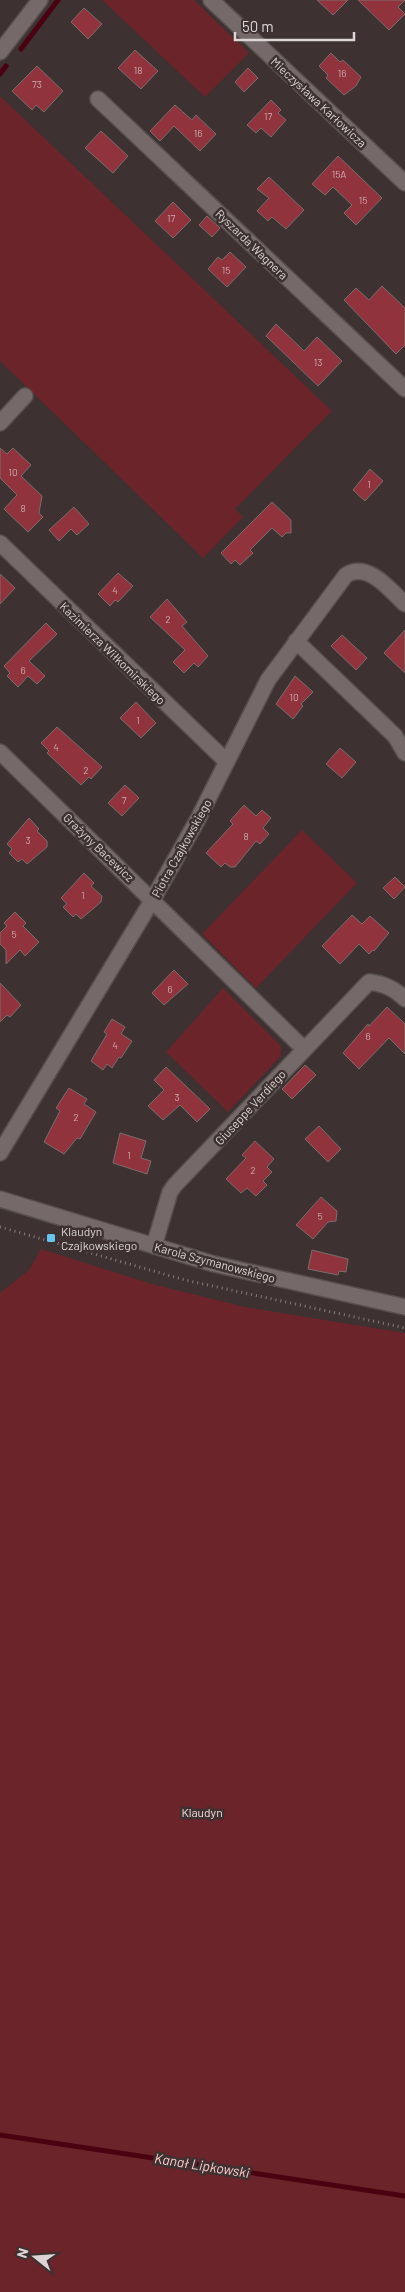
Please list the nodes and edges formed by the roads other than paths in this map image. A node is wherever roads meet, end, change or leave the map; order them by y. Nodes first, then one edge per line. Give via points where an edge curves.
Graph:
1 (40, 0) edge
2 (211, 0) edge
3 (0, 52) edge
4 (98, 99) dead end
5 (405, 183) edge
6 (405, 390) edge
7 (25, 396) dead end
8 (0, 423) edge
9 (0, 544) edge
10 (405, 604) edge
11 (296, 641) junction
12 (0, 752) edge
13 (405, 752) edge
14 (227, 762) junction
15 (153, 900) junction
16 (405, 999) edge
17 (304, 1049) junction
18 (0, 1153) edge
19 (0, 1199) edge
20 (154, 1246) junction
21 (405, 1307) edge

1 - 3 street
2 - 5 street, Mieczysława Karłowicza
4 - 6 street, Ryszarda Wagnera
7 - 8 street
9 - 14 street, Kazimierza Wiłkomirskiego
10 - 11 street, Piotra Czajkowskiego via 377,578 362,571 351,572
11 - 13 street via 395,736
11 - 14 street, Piotra Czajkowskiego via 253,706
12 - 15 street, Grażyny Bacewicz
14 - 15 street, Piotra Czajkowskiego
15 - 17 street, Grażyny Bacewicz
15 - 18 street, Piotra Czajkowskiego
16 - 17 street, Giuseppe Verdiego via 383,984 369,982
17 - 20 street, Giuseppe Verdiego via 175,1185
19 - 20 street, Karola Szymanowskiego
20 - 21 street, Karola Szymanowskiego via 214,1264

